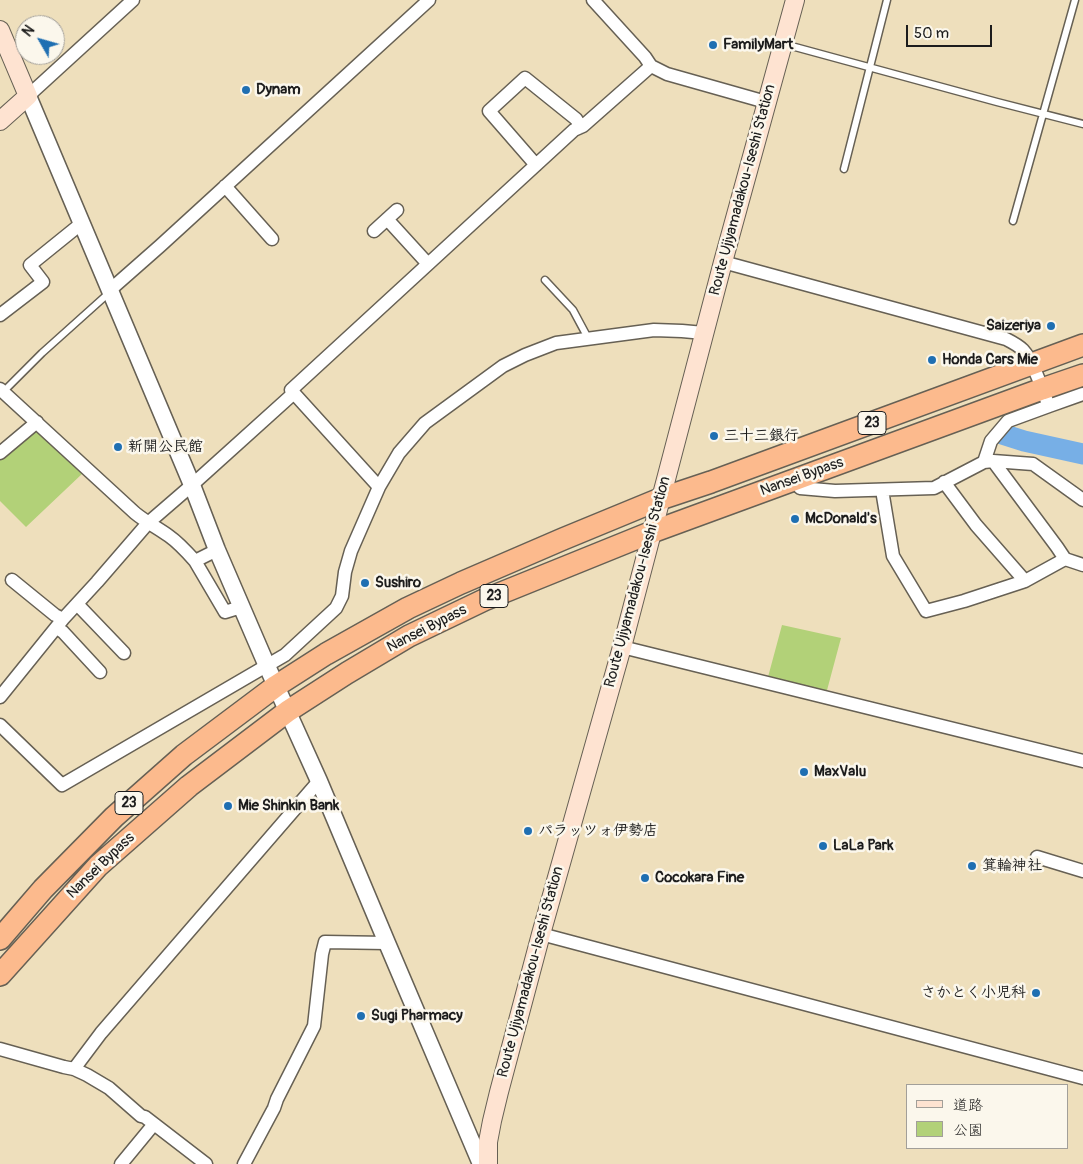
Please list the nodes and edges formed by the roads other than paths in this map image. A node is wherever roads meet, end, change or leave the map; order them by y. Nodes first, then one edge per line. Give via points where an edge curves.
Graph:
1 (133, 0) edge
2 (429, 0) edge
3 (593, 0) edge
4 (795, 0) edge
5 (887, 0) edge
6 (1075, 0) edge
7 (0, 30) edge
8 (783, 44) junction
9 (651, 66) junction
10 (870, 67) junction
11 (28, 96) junction
12 (766, 102) junction
13 (1043, 114) junction
14 (0, 121) edge
15 (1083, 124) edge
16 (581, 128) junction
17 (536, 165) junction
18 (844, 169) dead end
19 (225, 186) junction
20 (397, 210) dead end
21 (387, 219) junction
22 (1013, 221) dead end
23 (82, 223) junction
24 (374, 231) dead end
25 (272, 239) dead end
26 (723, 262) junction
27 (428, 264) junction
28 (545, 280) dead end
29 (110, 291) junction
30 (0, 315) edge
31 (704, 333) junction
32 (588, 338) junction
33 (1083, 345) edge
34 (1032, 364) junction
35 (1083, 375) edge
36 (1, 390) edge
37 (294, 393) junction
38 (1083, 394) edge
39 (1045, 397) junction
40 (37, 422) junction
41 (0, 453) edge
42 (989, 461) junction
43 (944, 482) junction
44 (192, 485) junction
45 (380, 487) junction
46 (800, 488) dead end
47 (882, 490) junction
48 (660, 499) junction
49 (1083, 500) edge
50 (148, 523) junction
51 (652, 532) junction
52 (217, 550) junction
53 (1064, 559) junction
54 (196, 561) junction
55 (1082, 564) edge
56 (12, 580) dead end
57 (1025, 581) junction
58 (77, 604) junction
59 (242, 607) junction
60 (60, 623) junction
61 (622, 647) junction
62 (124, 653) dead end
63 (267, 666) junction
64 (100, 672) dead end
65 (276, 686) junction
66 (0, 697) edge
67 (288, 711) junction
68 (0, 725) edge
69 (1083, 761) edge
70 (319, 781) junction
71 (1037, 857) dead end
72 (1083, 871) edge
73 (541, 934) junction
74 (0, 939) edge
75 (386, 943) junction
76 (0, 975) edge
77 (0, 1049) edge
78 (74, 1069) junction
79 (1083, 1078) edge
80 (154, 1124) junction
81 (121, 1164) edge
82 (206, 1164) edge
83 (244, 1164) edge
84 (481, 1164) edge
85 (488, 1164) edge

1 - 11 street
2 - 19 street
3 - 9 street
4 - 8 main road, Route Ujiyamadakou-Iseshi Station
5 - 10 lane
6 - 13 lane
7 - 11 main road
8 - 10 lane
8 - 12 main road, Route Ujiyamadakou-Iseshi Station
9 - 12 street via 667,74
9 - 16 street
10 - 13 lane
10 - 18 lane
11 - 14 main road
11 - 23 street
12 - 26 main road, Route Ujiyamadakou-Iseshi Station
13 - 15 lane
13 - 22 lane
16 - 17 street via 574,130
16 - 17 street via 576,119 525,78 489,111
17 - 27 street
19 - 25 street
19 - 29 street
20 - 21 street
21 - 24 street
21 - 27 street
23 - 29 street
23 - 30 street via 30,265 43,282
26 - 31 main road, Route Ujiyamadakou-Iseshi Station
26 - 34 street via 1006,339 1024,351
27 - 37 street via 291,390
28 - 32 lane via 573,310
29 - 36 lane
29 - 44 street
31 - 32 street via 654,330
31 - 48 main road, Route Ujiyamadakou-Iseshi Station
32 - 45 street via 556,342 503,366 425,423 399,454
33 - 34 highway, Nansei Bypass / 23
34 - 39 street
34 - 48 highway, Nansei Bypass / 23
35 - 39 highway, Nansei Bypass / 23
36 - 40 street
37 - 44 street
37 - 45 street
38 - 39 street
39 - 42 street via 1008,421 991,440
39 - 51 highway, Nansei Bypass / 23
40 - 41 street
40 - 50 street
42 - 43 street
42 - 49 street via 1033,464
42 - 53 street
43 - 47 street via 934,488
43 - 57 street
44 - 50 street
44 - 52 street
45 - 63 street via 351,551 342,596 336,608 285,655
46 - 47 street
47 - 57 street via 893,556 926,611
48 - 51 main road, Route Ujiyamadakou-Iseshi Station
48 - 65 highway, Nansei Bypass / 23 via 417,603
50 - 54 street via 170,536
50 - 58 street
51 - 61 main road, Route Ujiyamadakou-Iseshi Station
51 - 67 highway, Nansei Bypass / 23 via 484,600 409,636
52 - 54 street
52 - 59 street
53 - 55 street
53 - 57 street
54 - 59 street via 226,612
56 - 60 street via 55,615
58 - 60 street
58 - 62 street
59 - 63 street
60 - 64 street via 63,632
60 - 66 street
61 - 69 street
61 - 73 main road, Route Ujiyamadakou-Iseshi Station
63 - 65 street
63 - 68 street via 62,785
65 - 67 street
65 - 74 highway, Nansei Bypass / 23 via 184,755 114,817 43,889
67 - 70 street
67 - 76 highway, Nansei Bypass / 23 via 189,786 98,866
70 - 75 street
70 - 78 street via 101,1033
71 - 72 street
73 - 79 street
73 - 85 main road, Route Ujiyamadakou-Iseshi Station via 492,1121
75 - 83 street via 325,942 314,1026
75 - 84 street
77 - 78 street
78 - 80 street via 109,1088
80 - 81 street
80 - 82 street

